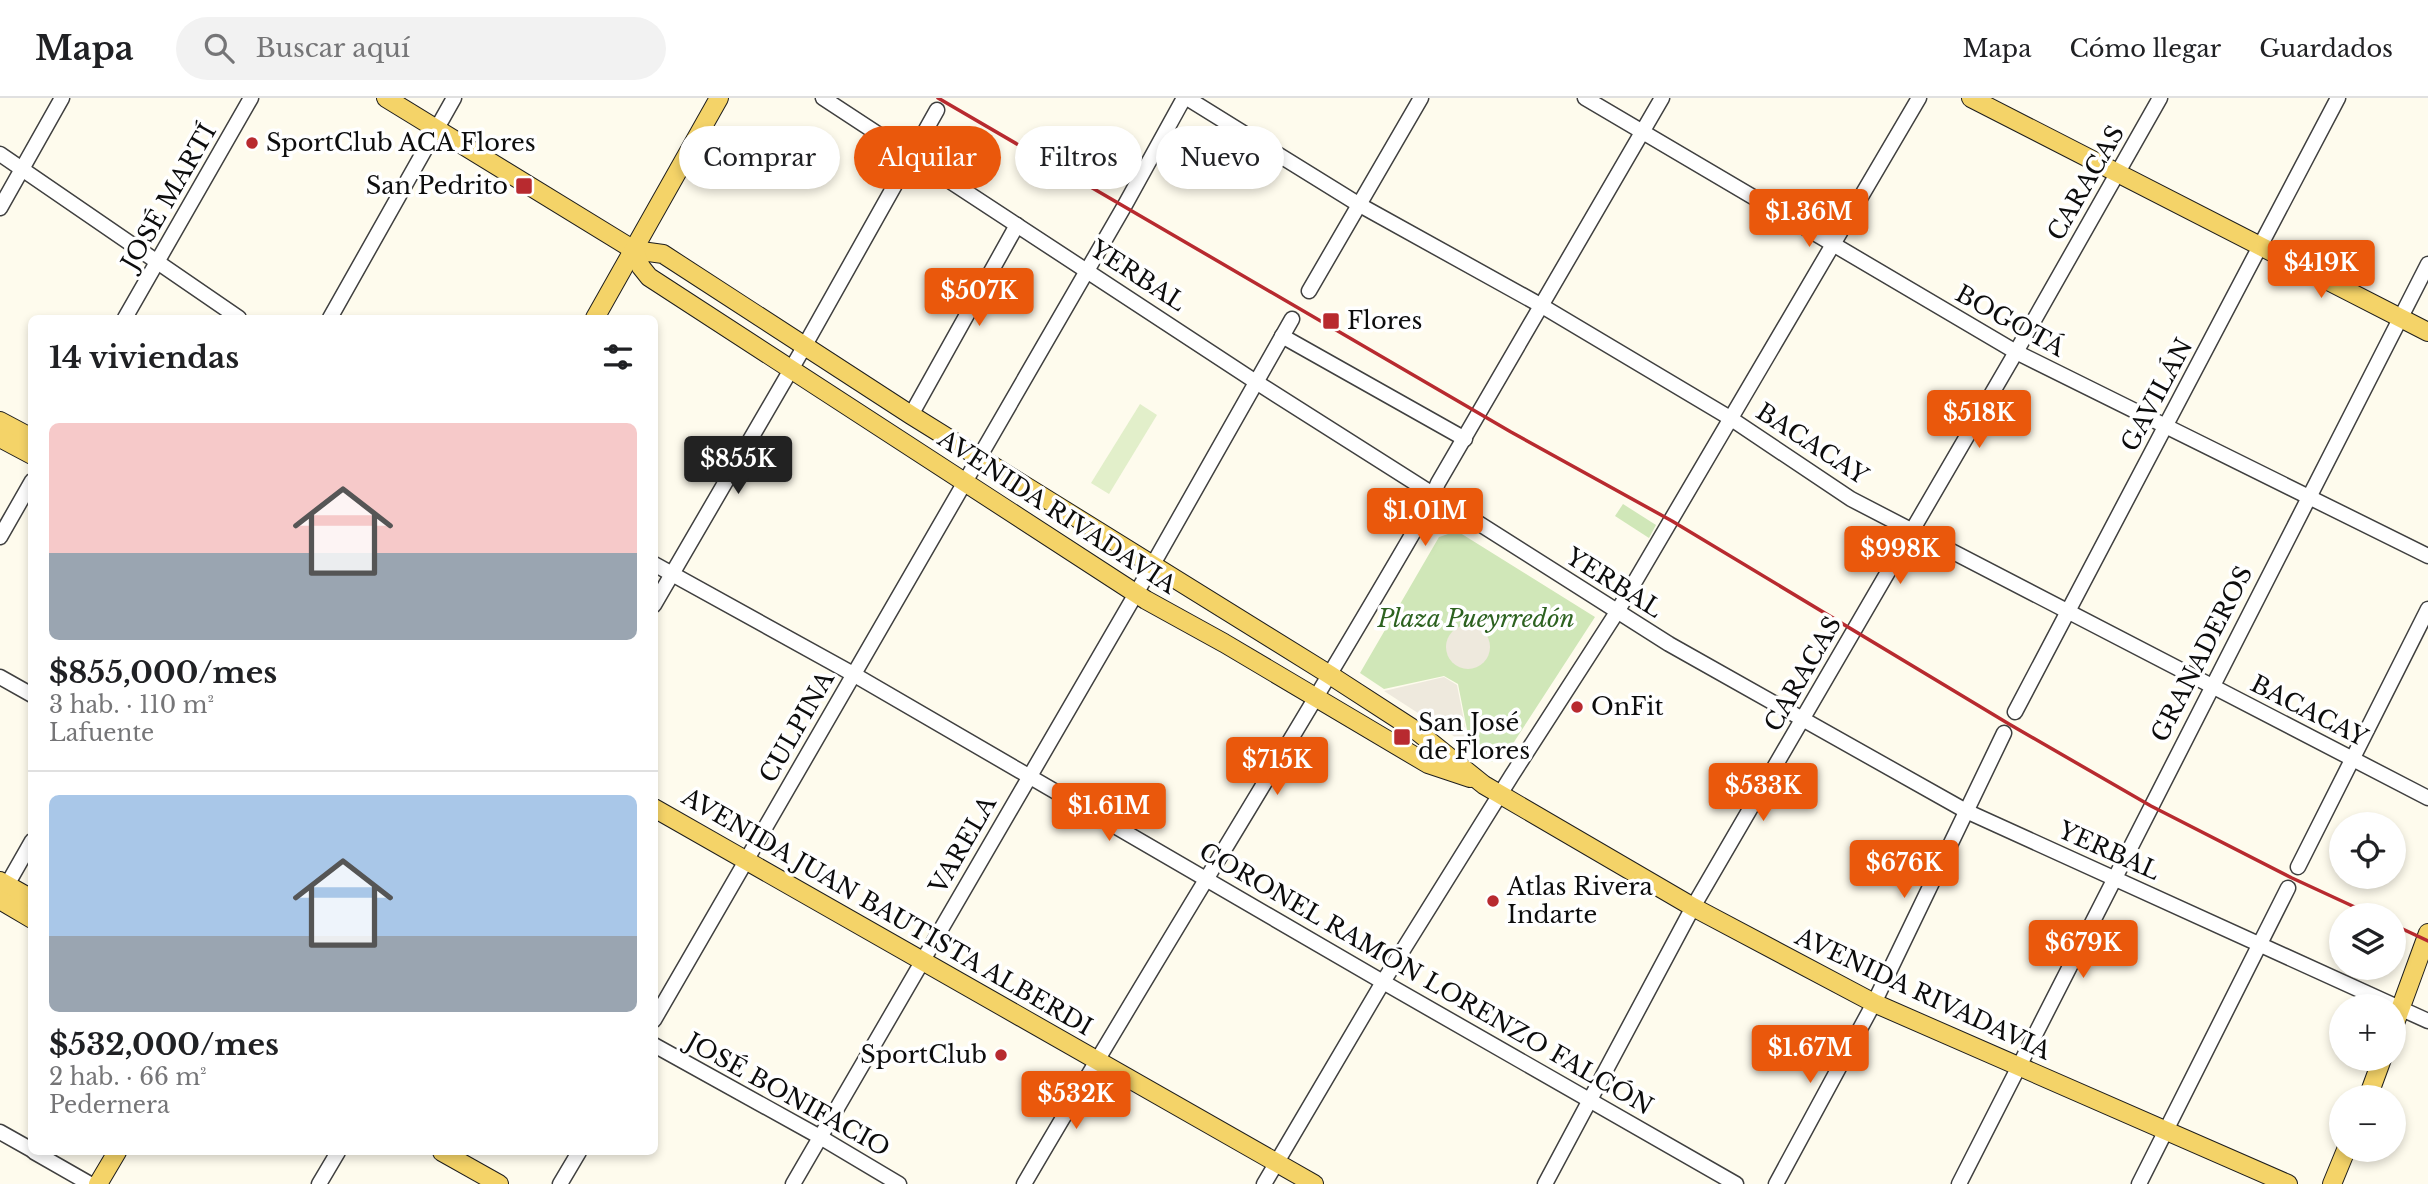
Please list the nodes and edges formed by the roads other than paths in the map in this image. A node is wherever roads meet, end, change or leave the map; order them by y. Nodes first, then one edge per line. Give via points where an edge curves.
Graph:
1 (62, 98) edge
2 (251, 98) edge
3 (386, 98) edge
4 (454, 98) edge
5 (719, 98) edge
6 (823, 98) edge
7 (1186, 98) edge
8 (1421, 98) edge
9 (1585, 98) edge
10 (1661, 98) edge
11 (1919, 98) edge
12 (1971, 98) edge
13 (2160, 98) edge
14 (2338, 98) edge
15 (937, 110) dead end
16 (867, 126) edge
17 (928, 126) edge
18 (437, 129) junction
19 (1643, 130) junction
20 (0, 154) edge
21 (22, 169) junction
22 (2117, 174) junction
23 (893, 189) edge
24 (963, 189) edge
25 (1358, 204) junction
26 (0, 208) edge
27 (1017, 225) junction
28 (1833, 244) junction
29 (2260, 247) junction
30 (634, 250) junction
31 (158, 263) junction
32 (2428, 264) edge
33 (1087, 270) junction
34 (1309, 291) dead end
35 (1542, 306) junction
36 (127, 315) edge
37 (235, 315) edge
38 (332, 315) edge
39 (597, 315) edge
40 (2400, 318) junction
41 (1292, 319) dead end
42 (2428, 332) edge
43 (1282, 336) junction
44 (805, 346) junction
45 (2016, 352) junction
46 (792, 370) junction
47 (1256, 382) junction
48 (911, 415) junction
49 (1730, 418) junction
50 (0, 421) edge
51 (2166, 428) junction
52 (28, 436) edge
53 (0, 438) edge
54 (1465, 439) junction
55 (28, 453) edge
56 (978, 456) junction
57 (964, 481) junction
58 (28, 488) edge
59 (1433, 495) junction
60 (2308, 498) junction
61 (1912, 529) junction
62 (0, 537) edge
63 (2428, 556) edge
64 (658, 566) edge
65 (1152, 566) junction
66 (672, 574) junction
67 (1136, 592) junction
68 (658, 598) edge
69 (2428, 608) edge
70 (1617, 612) junction
71 (2068, 613) junction
72 (853, 674) junction
73 (1331, 675) junction
74 (0, 677) edge
75 (2211, 686) junction
76 (28, 693) edge
77 (1317, 698) junction
78 (2015, 712) dead end
79 (1803, 720) junction
80 (2004, 733) dead end
81 (2352, 760) junction
82 (1029, 777) junction
83 (1478, 781) junction
84 (1500, 794) junction
85 (2428, 798) edge
86 (658, 810) edge
87 (1966, 811) junction
88 (28, 848) edge
89 (747, 860) junction
90 (2298, 867) dead end
91 (1207, 878) junction
92 (2114, 878) junction
93 (2288, 888) dead end
94 (2, 890) edge
95 (28, 898) edge
96 (1693, 907) junction
97 (28, 915) edge
98 (2428, 933) edge
99 (2258, 944) junction
100 (922, 960) junction
101 (1383, 982) junction
102 (2369, 994) edge
103 (2405, 994) edge
104 (1874, 1003) junction
105 (2406, 1011) edge
106 (658, 1013) edge
107 (2428, 1021) edge
108 (658, 1047) edge
109 (1097, 1059) junction
110 (2019, 1066) junction
111 (1590, 1102) junction
112 (2165, 1131) junction
113 (0, 1132) edge
114 (820, 1137) junction
115 (28, 1148) edge
116 (40, 1155) edge
117 (115, 1155) edge
118 (336, 1155) edge
119 (447, 1155) edge
120 (577, 1155) edge
121 (2341, 1162) edge
122 (1276, 1163) junction
123 (90, 1184) edge
124 (98, 1184) edge
125 (319, 1184) edge
126 (499, 1184) edge
127 (560, 1184) edge
128 (793, 1184) edge
129 (899, 1184) edge
130 (1024, 1184) edge
131 (1264, 1184) edge
132 (1314, 1184) edge
133 (1545, 1184) edge
134 (1736, 1184) edge
135 (1776, 1184) edge
136 (1959, 1184) edge
137 (2138, 1184) edge
138 (2288, 1184) edge
139 (2332, 1184) edge

1 - 21 street
2 - 31 street, JOSÉ MARTÍ
3 - 18 main road, AVENIDA RIVADAVIA
4 - 18 street
5 - 30 main road
6 - 16 street, YERBAL
7 - 25 street, BACACAY
7 - 33 street, CULPINA
8 - 25 street
9 - 19 street, BOGOTÁ
10 - 19 street
11 - 28 street
12 - 22 main road
13 - 22 street, CARACAS
14 - 29 street, GAVILÁN
15 - 17 street
18 - 30 main road, AVENIDA RIVADAVIA
18 - 38 street
19 - 28 street, BOGOTÁ
19 - 35 street
20 - 21 street
21 - 26 street
21 - 31 street
22 - 29 main road
22 - 45 street, CARACAS
23 - 44 street
24 - 27 street, YERBAL
25 - 34 street
25 - 35 street, BACACAY
27 - 33 street, YERBAL
27 - 48 street
28 - 45 street, BOGOTÁ
28 - 49 street
29 - 40 main road
29 - 51 street, GAVILÁN
30 - 39 main road
30 - 44 main road, AVENIDA RIVADAVIA via 663,254
30 - 46 main road, AVENIDA RIVADAVIA via 649,277
31 - 36 street, JOSÉ MARTÍ
31 - 37 street
32 - 40 street, GRANADEROS
33 - 47 street, YERBAL
33 - 56 street, CULPINA
35 - 49 street, BACACAY
35 - 54 street
40 - 42 main road
40 - 60 street, GRANADEROS
41 - 43 street, VARELA
43 - 47 street, VARELA
43 - 54 street
44 - 46 street
44 - 48 main road, AVENIDA RIVADAVIA
45 - 51 street, BOGOTÁ
45 - 61 street, CARACAS
46 - 57 main road, AVENIDA RIVADAVIA
46 - 66 street
47 - 59 street, YERBAL
47 - 65 street, VARELA
48 - 56 main road, AVENIDA RIVADAVIA
49 - 61 street, BACACAY via 1850,499
49 - 70 street
50 - 52 main road
51 - 60 street, BOGOTÁ
51 - 71 street, GAVILÁN
53 - 55 main road
54 - 59 street
56 - 57 street, CULPINA
56 - 65 main road, AVENIDA RIVADAVIA
57 - 67 main road, AVENIDA RIVADAVIA
57 - 72 street, CULPINA
58 - 62 street
59 - 70 street, YERBAL
59 - 73 street
60 - 63 street, BOGOTÁ
60 - 75 street, GRANADEROS
61 - 71 street, BACACAY
61 - 79 street, CARACAS
64 - 66 street, CORONEL RAMÓN LORENZO FALCÓN
65 - 67 street, VARELA
65 - 73 main road, AVENIDA RIVADAVIA
66 - 68 street
66 - 72 street, CORONEL RAMÓN LORENZO FALCÓN
67 - 77 main road, AVENIDA RIVADAVIA
67 - 82 street, VARELA
69 - 81 street
70 - 79 street, YERBAL
70 - 84 street
71 - 75 street, BACACAY
71 - 78 street, GAVILÁN
72 - 82 street, CORONEL RAMÓN LORENZO FALCÓN
72 - 89 street, CULPINA
73 - 77 street
73 - 83 main road, AVENIDA RIVADAVIA via 1444,750
74 - 76 street
75 - 81 street, BACACAY
75 - 92 street, GRANADEROS
77 - 83 main road, AVENIDA RIVADAVIA via 1429,764
77 - 91 street
79 - 87 street, YERBAL
79 - 96 street, CARACAS
80 - 87 street
81 - 85 street, BACACAY
81 - 90 street
82 - 91 street, CORONEL RAMÓN LORENZO FALCÓN
82 - 100 street, VARELA
83 - 84 main road, AVENIDA RIVADAVIA
84 - 96 main road, AVENIDA RIVADAVIA
84 - 101 street
86 - 89 main road, AVENIDA JUAN BAUTISTA ALBERDI
87 - 92 street, YERBAL
87 - 104 street
88 - 94 street
89 - 100 main road, AVENIDA JUAN BAUTISTA ALBERDI
89 - 106 street, CULPINA
91 - 101 street, CORONEL RAMÓN LORENZO FALCÓN
91 - 109 street
92 - 99 street, YERBAL
92 - 110 street, GRANADEROS
93 - 99 street
94 - 95 main road
94 - 97 main road
96 - 104 main road, AVENIDA RIVADAVIA
96 - 111 street, CARACAS
98 - 103 main road
99 - 102 street, YERBAL
99 - 112 street
100 - 109 main road, AVENIDA JUAN BAUTISTA ALBERDI
100 - 114 street, VARELA
101 - 111 street, CORONEL RAMÓN LORENZO FALCÓN
101 - 122 street
104 - 110 main road, AVENIDA RIVADAVIA
104 - 135 street
105 - 107 street, YERBAL
108 - 114 street, JOSÉ BONIFACIO
109 - 122 main road, AVENIDA JUAN BAUTISTA ALBERDI
109 - 130 street
110 - 112 main road, AVENIDA RIVADAVIA
110 - 136 street, GRANADEROS
111 - 133 street, CARACAS
111 - 134 street, CORONEL RAMÓN LORENZO FALCÓN
112 - 137 street
112 - 138 main road, AVENIDA RIVADAVIA
113 - 115 street
114 - 128 street, VARELA
114 - 129 street, JOSÉ BONIFACIO
116 - 123 street
117 - 124 main road
118 - 125 street
119 - 126 main road
120 - 127 street
121 - 139 main road
122 - 131 street
122 - 132 main road, AVENIDA JUAN BAUTISTA ALBERDI

